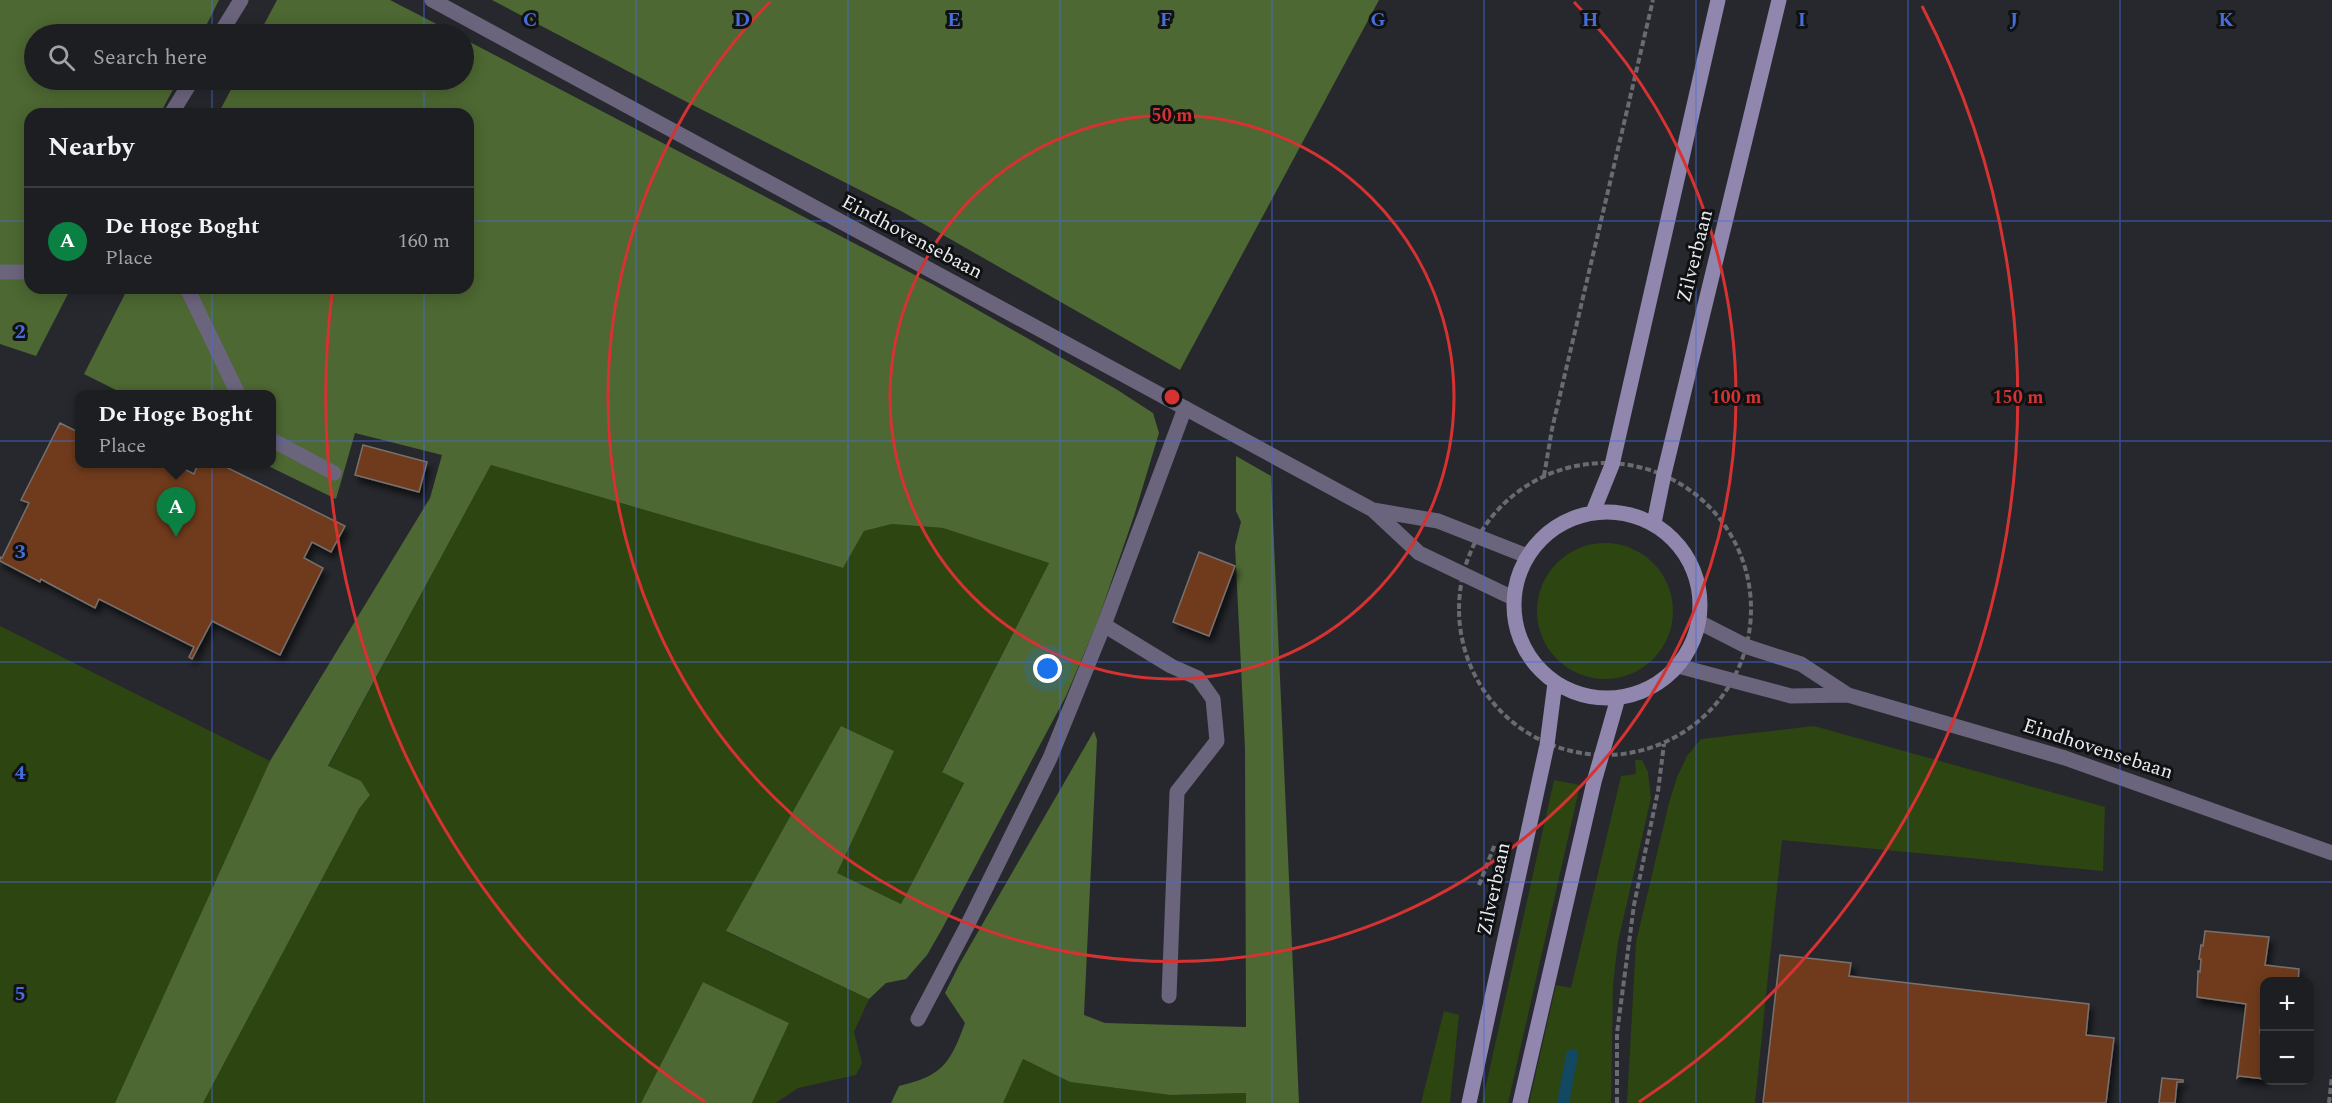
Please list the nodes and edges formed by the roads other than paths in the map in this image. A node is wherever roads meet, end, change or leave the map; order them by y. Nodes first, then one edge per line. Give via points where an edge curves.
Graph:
1 (241, 0) edge
2 (432, 0) edge
3 (1718, 0) edge
4 (1779, 0) edge
5 (226, 24) edge
6 (186, 90) edge
7 (175, 108) edge
8 (0, 272) edge
9 (24, 272) edge
10 (191, 294) edge
11 (236, 390) edge
12 (1185, 408) junction
13 (276, 442) edge
14 (334, 473) dead end
15 (1372, 510) junction
16 (1593, 512) junction
17 (1654, 523) junction
18 (1527, 556) junction
19 (1513, 598) junction
20 (1700, 622) junction
21 (1104, 625) junction
22 (1678, 666) junction
23 (1555, 683) junction
24 (1848, 695) junction
25 (1618, 698) junction
26 (2332, 853) edge
27 (1169, 996) dead end
28 (918, 1019) dead end
29 (1469, 1103) edge
30 (1520, 1103) edge

1 - 5 street
2 - 12 street, Eindhovensebaan
3 - 16 main road, Zilverbaan via 1612,465
4 - 17 main road, Zilverbaan
6 - 7 street
8 - 9 street
10 - 11 street
12 - 15 street, Eindhovensebaan
12 - 21 street
13 - 14 street
15 - 18 street, Eindhovensebaan via 1438,521
15 - 19 street, Eindhovensebaan via 1419,552
16 - 17 main road via 1624,512
16 - 18 main road via 1555,527
17 - 20 main road via 1677,541 1692,566 1700,593
18 - 19 main road
19 - 23 main road via 1517,631 1532,660
20 - 22 main road via 1692,646
20 - 24 street, Eindhovensebaan via 1748,647 1801,664
21 - 27 street via 1170,666 1198,678 1213,699 1216,741 1177,792
21 - 28 street via 1050,758
22 - 24 street, Eindhovensebaan via 1791,696
22 - 25 main road via 1652,687
23 - 25 main road via 1575,693
23 - 29 main road, Zilverbaan via 1547,745
24 - 26 street, Eindhovensebaan via 2065,758
25 - 30 main road via 1596,773

